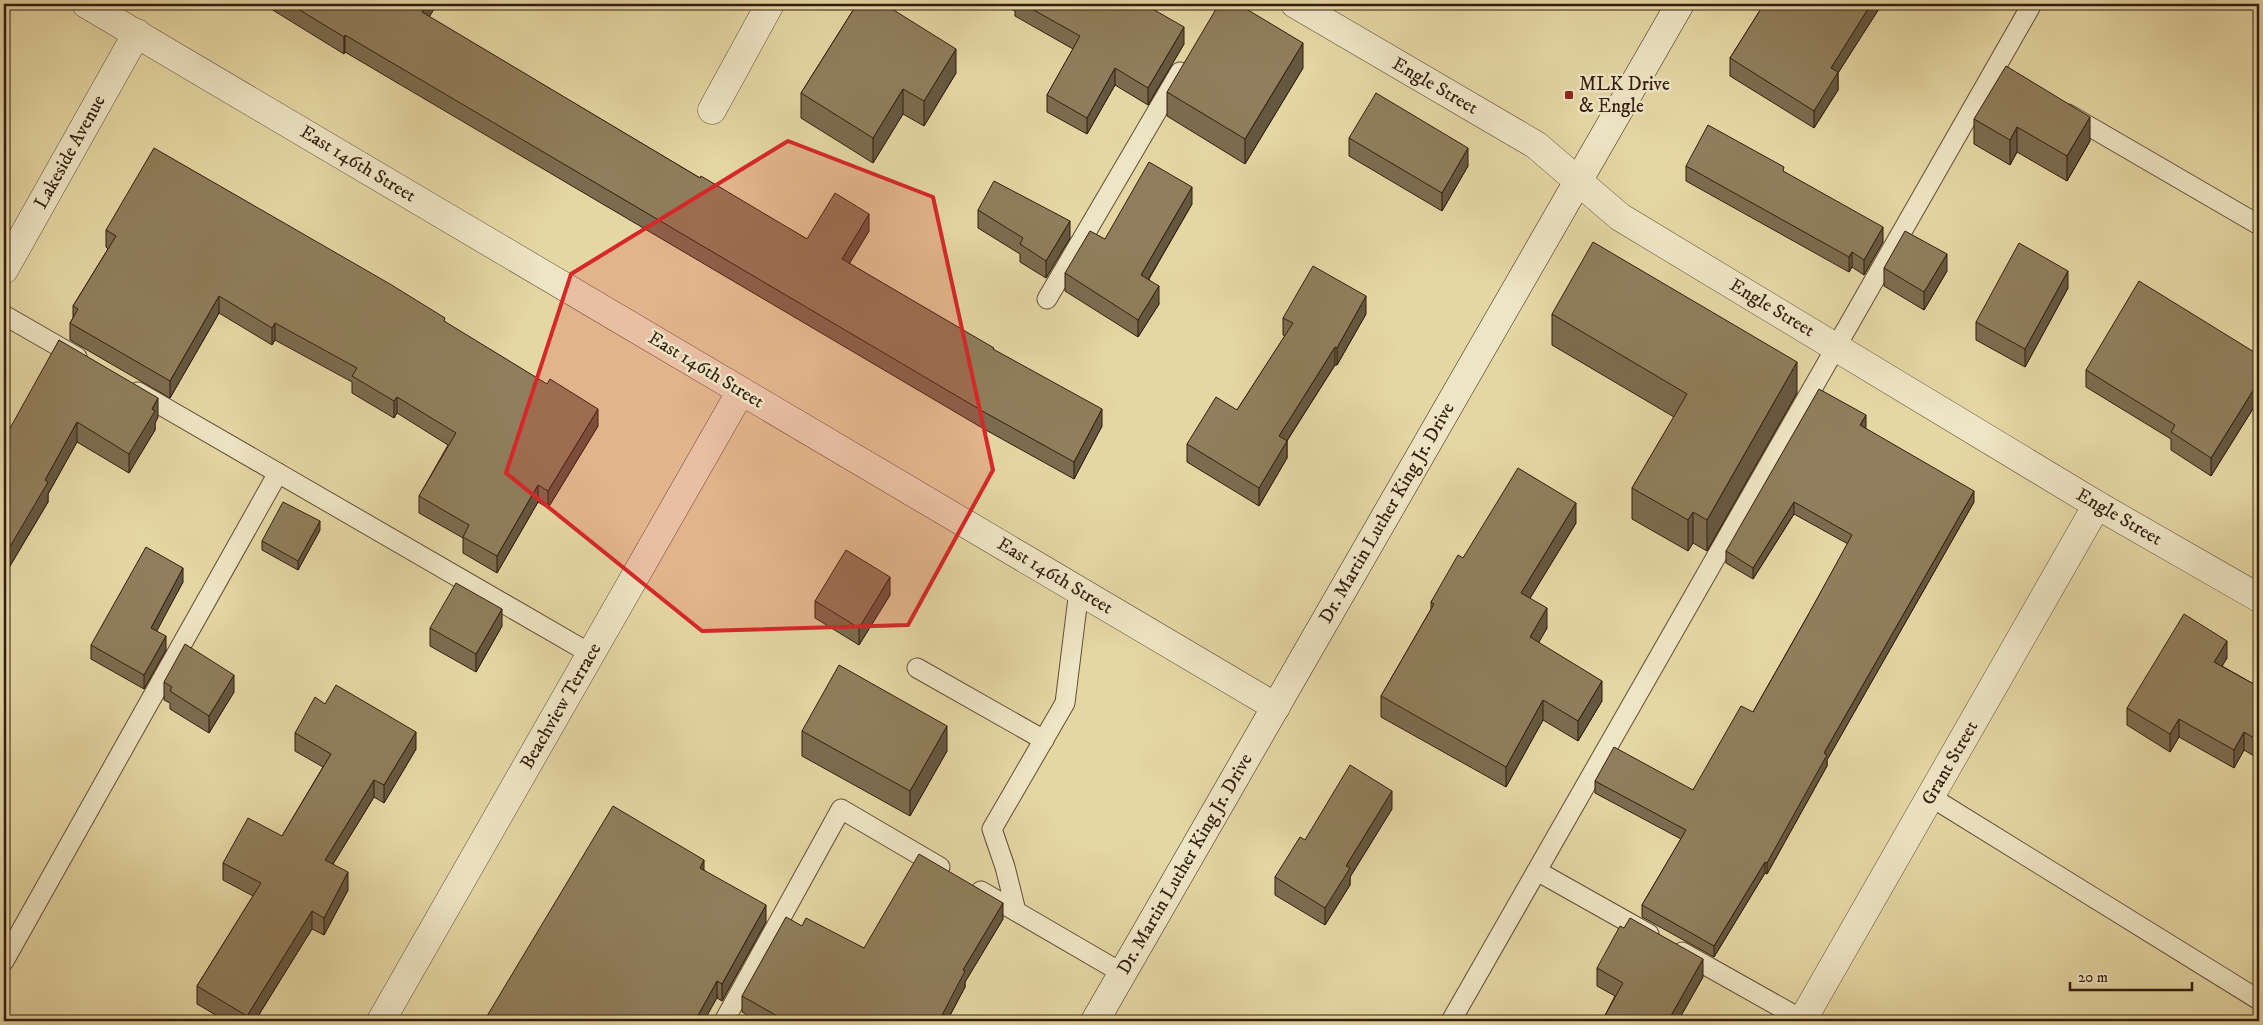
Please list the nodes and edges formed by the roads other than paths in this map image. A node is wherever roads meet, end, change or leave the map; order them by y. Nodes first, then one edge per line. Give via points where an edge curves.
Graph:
1 (86, 4) edge
2 (770, 4) edge
3 (1680, 4) edge
4 (2032, 4) edge
5 (1311, 8) edge
6 (137, 33) junction
7 (1190, 54) edge
8 (1994, 71) junction
9 (2011, 81) edge
10 (2054, 106) edge
11 (712, 110) dead end
12 (1578, 181) junction
13 (2259, 226) edge
14 (4, 270) edge
15 (1046, 299) dead end
16 (4, 315) edge
17 (1836, 347) junction
18 (89, 364) edge
19 (124, 384) edge
20 (741, 391) junction
21 (278, 473) junction
22 (2097, 505) junction
23 (1079, 590) junction
24 (2259, 598) edge
25 (591, 654) junction
26 (917, 668) dead end
27 (1276, 706) junction
28 (1044, 740) junction
29 (1931, 797) junction
30 (1537, 871) junction
31 (1016, 912) junction
32 (4, 961) edge
33 (1122, 973) junction
34 (2259, 1000) edge
35 (381, 1021) edge
36 (724, 1021) edge
37 (1095, 1021) edge
38 (1451, 1021) edge
39 (1804, 1021) edge

1 - 6 street, East 146th Street
2 - 11 street
3 - 12 street, Dr. Martin Luther King Jr. Drive
4 - 8 lane
5 - 12 street, Engle Street via 1536,146
6 - 14 street, Lakeside Avenue
6 - 20 street, East 146th Street
7 - 15 lane
8 - 9 lane
8 - 17 lane
10 - 13 lane
12 - 17 street, Engle Street via 1620,217
12 - 27 street, Dr. Martin Luther King Jr. Drive
16 - 18 lane
17 - 22 street, Engle Street
17 - 30 lane
19 - 21 lane
20 - 23 street, East 146th Street
20 - 25 street, Beachview Terrace
21 - 25 lane
21 - 32 lane
22 - 24 street, Engle Street
22 - 29 street, Grant Street
23 - 27 street, East 146th Street
23 - 28 lane via 1065,702
25 - 35 street, Beachview Terrace
26 - 28 lane
27 - 33 street, Dr. Martin Luther King Jr. Drive
28 - 31 lane via 992,829
29 - 34 lane
29 - 39 street, Grant Street
30 - 38 lane
30 - 39 lane
31 - 33 lane
31 - 36 lane via 841,809
33 - 37 street, Dr. Martin Luther King Jr. Drive

